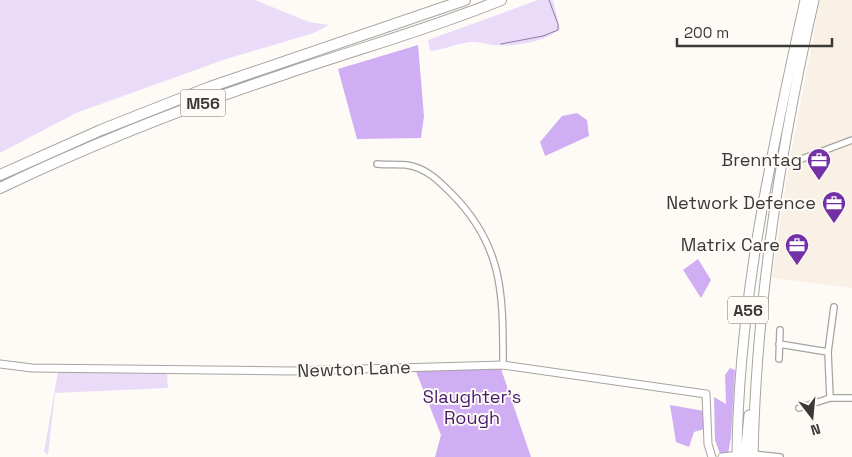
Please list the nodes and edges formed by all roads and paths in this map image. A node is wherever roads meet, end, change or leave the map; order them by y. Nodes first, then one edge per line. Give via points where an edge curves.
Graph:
1 (465, 0) edge
2 (500, 0) edge
3 (805, 0) edge
4 (814, 0) edge
5 (852, 140) edge
6 (377, 164) dead end
7 (771, 164) junction
8 (782, 165) junction
9 (0, 175) edge
10 (0, 188) edge
11 (834, 307) dead end
12 (780, 330) dead end
13 (779, 344) junction
14 (828, 352) junction
15 (779, 359) dead end
16 (0, 364) edge
17 (504, 365) junction
18 (830, 398) junction
19 (852, 398) edge
20 (799, 408) dead end
21 (745, 456) edge
22 (712, 457) edge
23 (722, 457) edge
24 (780, 457) edge

1 - 9 highway, M56 via 202,90 100,130
2 - 10 highway, M56 via 190,108
3 - 7 highway, A56
4 - 8 highway, A56
5 - 8 street
6 - 17 street via 408,165 431,174 464,206 490,246 501,292
7 - 8 street
7 - 21 highway, A56 via 746,322 739,399
8 - 21 highway, A56 via 763,292
11 - 14 street
12 - 13 street
13 - 14 street
13 - 15 street
14 - 18 street
16 - 17 street, Newton Lane via 40,368 276,371
17 - 22 street, Newton Lane via 706,394 708,444
18 - 19 street
18 - 20 street
21 - 23 street
21 - 24 street

